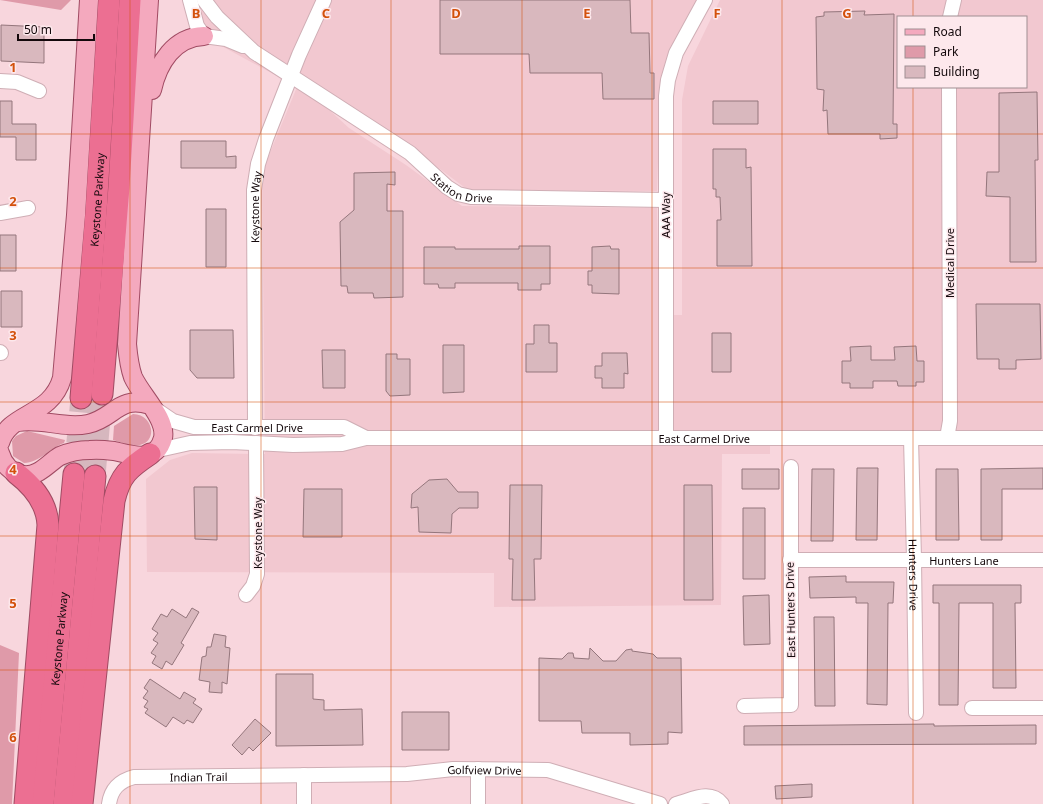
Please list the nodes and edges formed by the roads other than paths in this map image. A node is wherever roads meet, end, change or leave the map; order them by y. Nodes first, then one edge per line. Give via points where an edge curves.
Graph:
1 (89, 0) edge
2 (109, 0) edge
3 (130, 0) edge
4 (149, 0) edge
5 (190, 0) edge
6 (204, 0) edge
7 (324, 0) edge
8 (705, 0) edge
9 (954, 0) edge
10 (950, 16) edge
11 (204, 36) junction
12 (254, 52) junction
13 (291, 77) junction
14 (0, 81) edge
15 (949, 88) edge
16 (40, 91) dead end
17 (142, 136) junction
18 (665, 200) junction
19 (28, 208) dead end
20 (0, 213) edge
21 (102, 394) tunnel mouth
22 (81, 398) tunnel mouth
23 (151, 406) junction
24 (10, 423) edge
25 (255, 428) junction
26 (366, 438) junction
27 (666, 438) junction
28 (911, 438) junction
29 (947, 438) junction
30 (1043, 438) edge
31 (0, 443) edge
32 (256, 443) junction
33 (152, 452) junction
34 (5, 462) edge
35 (791, 466) dead end
36 (74, 474) tunnel mouth
37 (95, 476) tunnel mouth
38 (914, 559) junction
39 (790, 560) junction
40 (1043, 560) edge
41 (246, 595) dead end
42 (744, 706) dead end
43 (972, 708) dead end
44 (1043, 708) edge
45 (916, 713) dead end
46 (478, 769) junction
47 (304, 775) junction
48 (25, 804) edge
49 (43, 804) edge
50 (64, 804) edge
51 (82, 804) edge
52 (109, 804) edge
53 (304, 804) edge
54 (478, 804) edge
55 (660, 804) edge
56 (676, 804) edge
57 (722, 804) edge

1 - 24 main road via 76,215 62,378 51,400
2 - 22 highway, Keystone Parkway
3 - 21 highway, Keystone Parkway
4 - 17 main road
5 - 11 street via 197,26
6 - 12 street via 223,23
7 - 13 street, Keystone Way
8 - 18 street, AAA Way via 676,53 668,80 665,111
9 - 10 street
11 - 12 street via 226,39
11 - 17 main road via 186,40 162,60 154,78
12 - 13 street, Station Drive
13 - 18 street, Station Drive via 410,153 446,187 464,196
13 - 25 street, Keystone Way via 266,139 255,184
14 - 16 street via 17,82
15 - 29 street, Medical Drive via 950,421
17 - 23 main road via 127,344 133,376
18 - 27 street, AAA Way
19 - 20 street
23 - 24 main road via 135,401 128,402 103,418 81,425 60,425 34,420
23 - 25 street, East Carmel Drive via 173,421 191,427
23 - 33 main road via 159,416 163,430 161,442
24 - 31 main road
25 - 26 street, East Carmel Drive via 344,427
26 - 27 street, East Carmel Drive
26 - 32 street, East Carmel Drive via 342,444
27 - 28 street, East Carmel Drive
28 - 29 street, East Carmel Drive
28 - 38 street, Hunters Drive
29 - 30 street, East Carmel Drive
32 - 33 street, East Carmel Drive via 190,443
32 - 41 street, Keystone Way via 257,574 254,586
33 - 34 main road via 136,456 108,450 80,450 62,455 34,474 23,475
33 - 51 highway via 134,464 121,478 114,501
34 - 48 highway via 27,481 41,500 47,513 48,525
35 - 39 street, East Hunters Drive
36 - 49 highway, Keystone Parkway
37 - 50 highway, Keystone Parkway
38 - 39 street, Hunters Lane
38 - 40 street, Hunters Lane
38 - 45 street, Hunters Drive
39 - 42 street, East Hunters Drive via 792,705
43 - 44 street
46 - 47 street, Golfview Drive via 407,774
46 - 54 street
46 - 55 street, Golfview Drive via 548,770
47 - 52 street, Indian Trail via 134,777 122,780 115,788
47 - 53 street
56 - 57 street via 712,796

